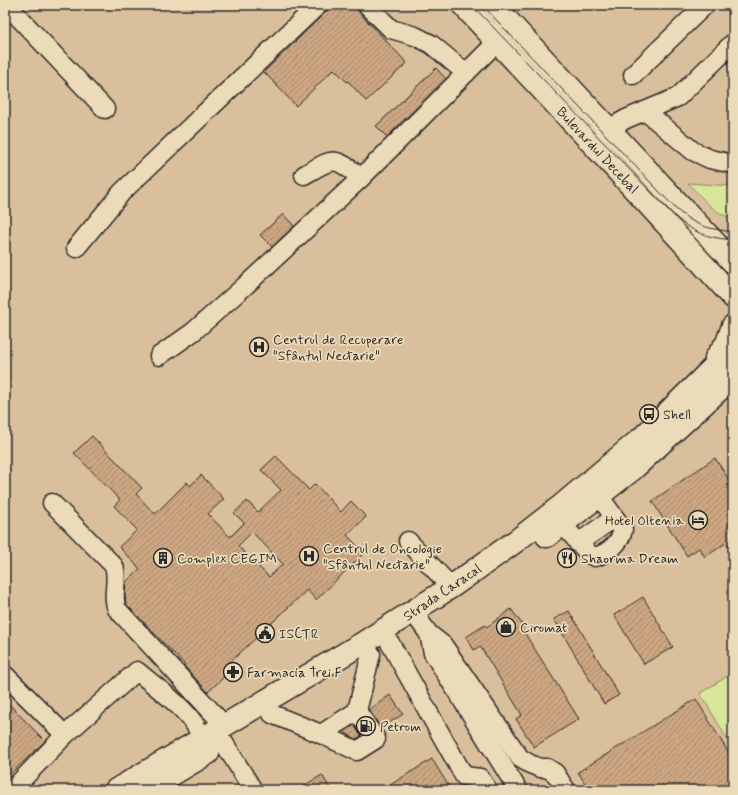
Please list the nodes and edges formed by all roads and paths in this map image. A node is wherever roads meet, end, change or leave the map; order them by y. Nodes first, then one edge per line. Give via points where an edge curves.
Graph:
1 (7, 5) edge
2 (318, 5) edge
3 (367, 5) edge
4 (462, 5) edge
5 (493, 5) edge
6 (705, 5) edge
7 (497, 42) junction
8 (733, 43) edge
9 (466, 73) junction
10 (632, 75) dead end
11 (105, 109) dead end
12 (645, 111) junction
13 (600, 136) junction
14 (733, 164) edge
15 (304, 175) dead end
16 (361, 178) junction
17 (76, 248) dead end
18 (732, 260) edge
19 (728, 292) edge
20 (733, 325) edge
21 (733, 348) edge
22 (159, 356) dead end
23 (733, 377) edge
24 (700, 381) junction
25 (599, 496) junction
26 (52, 503) dead end
27 (562, 524) junction
28 (408, 541) dead end
29 (451, 587) junction
30 (421, 623) junction
31 (390, 642) junction
32 (367, 649) junction
33 (5, 675) edge
34 (357, 711) junction
35 (272, 714) junction
36 (224, 734) junction
37 (321, 734) junction
38 (65, 735) junction
39 (202, 738) junction
40 (12, 790) edge
41 (116, 790) edge
42 (146, 790) edge
43 (253, 790) edge
44 (488, 790) edge
45 (518, 790) edge
46 (566, 790) edge

1 - 11 lane
2 - 17 lane via 122,192
3 - 9 lane via 391,29 432,44
4 - 7 main road, Bulevardul Decebal
5 - 13 main road, Bulevardul Decebal
6 - 10 lane
7 - 9 lane
7 - 13 main road, Bulevardul Decebal
8 - 12 lane via 678,97
9 - 16 lane
12 - 13 lane via 626,119
12 - 14 lane via 693,151 710,159
13 - 18 main road, Bulevardul Decebal
13 - 19 main road, Bulevardul Decebal
15 - 16 lane via 328,161 345,165
16 - 22 lane via 193,332
19 - 20 main road
20 - 24 main road via 727,343
21 - 24 main road, Strada Caracal
23 - 25 main road, Strada Caracal
24 - 29 main road, Strada Caracal via 643,437 561,506
25 - 27 main road, Strada Caracal
25 - 27 lane via 614,518 578,543
26 - 36 lane via 114,566 114,603 117,609
27 - 30 main road, Strada Caracal
28 - 29 lane
29 - 30 main road, Strada Caracal
30 - 31 main road, Strada Caracal
30 - 32 main road, Strada Caracal
30 - 45 lane via 433,653
30 - 46 lane via 443,645 520,758 555,773
31 - 32 main road, Strada Caracal
31 - 44 lane via 464,776 480,778
32 - 34 lane
32 - 35 main road, Strada Caracal
32 - 36 main road, Strada Caracal
33 - 38 lane
34 - 37 lane
34 - 37 lane via 376,739 358,751
35 - 36 main road, Strada Caracal
35 - 37 lane
36 - 39 main road, Strada Caracal
36 - 42 main road, Strada Caracal
36 - 43 lane
38 - 39 lane via 137,672 190,716
38 - 40 lane
39 - 41 main road, Strada Caracal

